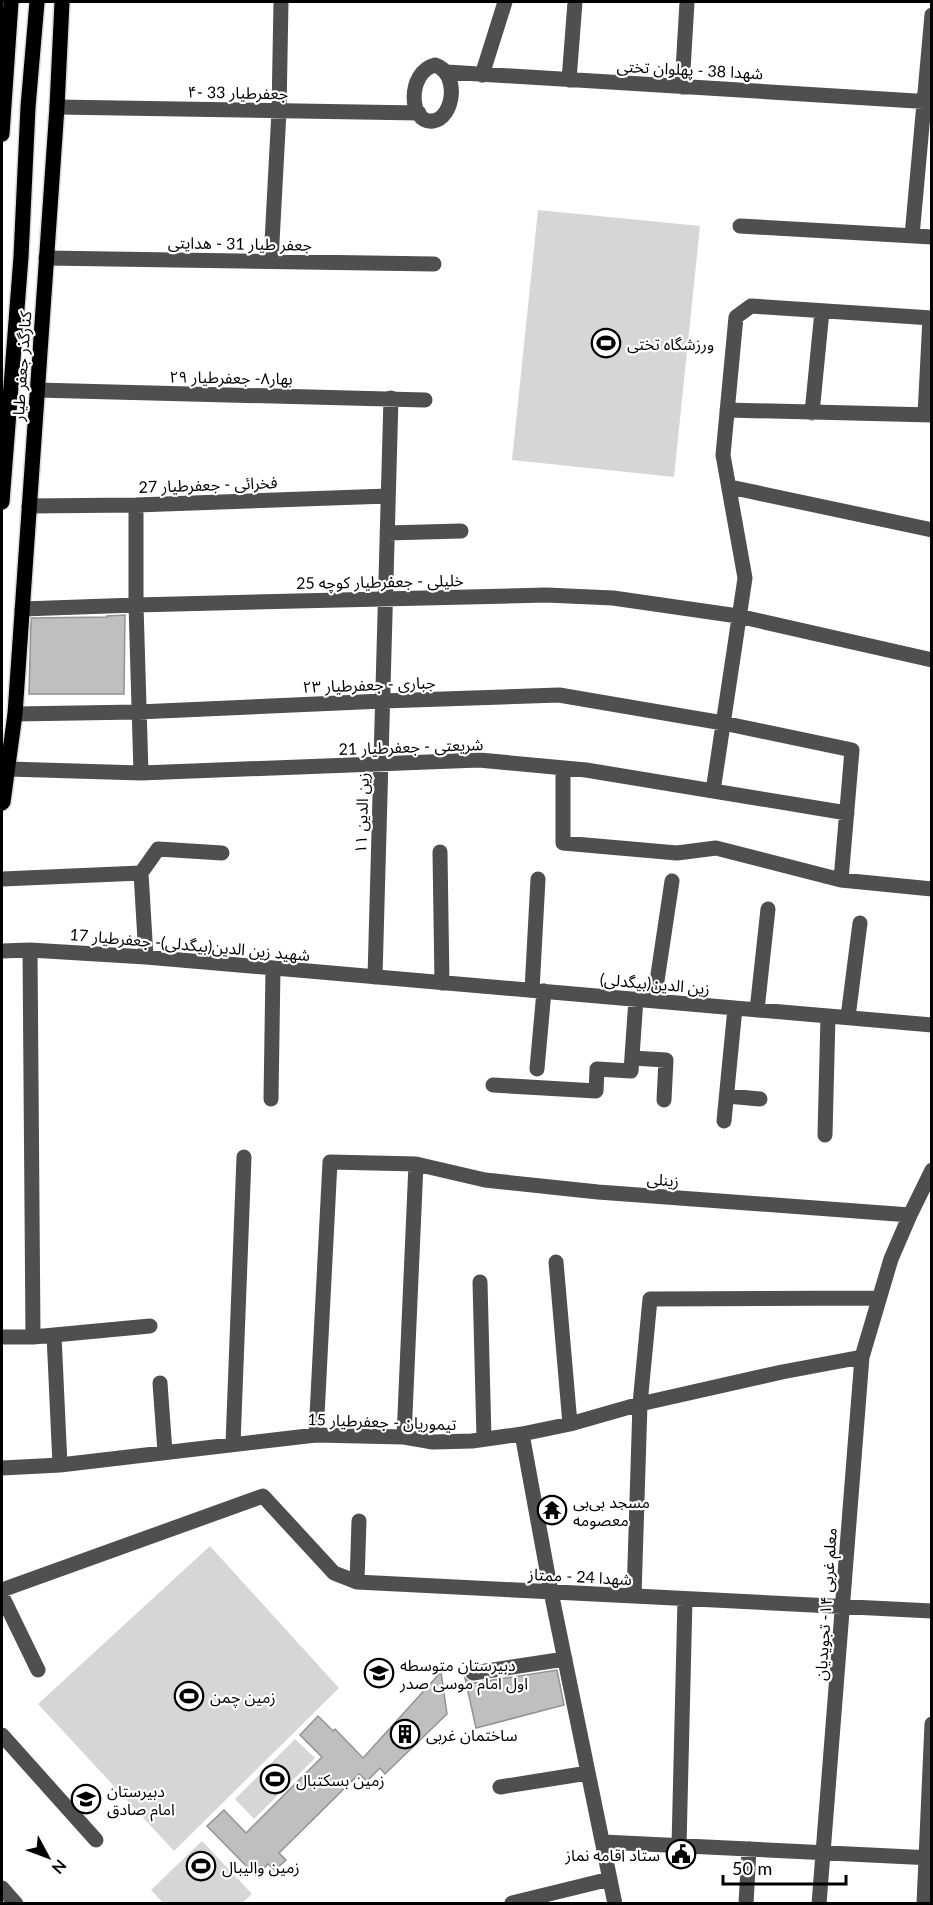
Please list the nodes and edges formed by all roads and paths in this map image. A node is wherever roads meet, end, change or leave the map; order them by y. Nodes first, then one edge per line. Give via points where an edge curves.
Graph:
1 (11, 2) edge
2 (37, 2) edge
3 (62, 2) edge
4 (281, 2) edge
5 (505, 2) edge
6 (575, 2) edge
7 (687, 2) edge
8 (932, 15) edge
9 (447, 72) junction
10 (482, 75) junction
11 (569, 80) junction
12 (682, 87) junction
13 (928, 102) edge
14 (57, 107) junction
15 (279, 111) junction
16 (419, 113) junction
17 (2, 134) edge
18 (740, 226) dead end
19 (912, 236) junction
20 (932, 237) edge
21 (46, 258) junction
22 (271, 261) junction
23 (434, 264) dead end
24 (822, 310) junction
25 (931, 318) edge
26 (37, 390) junction
27 (391, 398) junction
28 (424, 400) dead end
29 (727, 410) junction
30 (812, 412) junction
31 (928, 415) edge
32 (730, 487) junction
33 (388, 496) junction
34 (2, 502) edge
35 (136, 505) junction
36 (29, 506) junction
37 (932, 530) edge
38 (461, 531) dead end
39 (387, 532) junction
40 (385, 599) junction
41 (136, 605) junction
42 (22, 609) junction
43 (738, 616) junction
44 (932, 660) edge
45 (382, 701) junction
46 (138, 712) junction
47 (15, 714) junction
48 (723, 723) junction
49 (381, 764) junction
50 (563, 768) junction
51 (8, 769) junction
52 (141, 773) junction
53 (713, 791) junction
54 (2, 803) edge
55 (848, 813) junction
56 (440, 852) dead end
57 (222, 853) dead end
58 (141, 873) junction
59 (2, 879) edge
60 (538, 879) dead end
61 (842, 880) junction
62 (672, 881) dead end
63 (932, 889) edge
64 (768, 909) dead end
65 (860, 922) dead end
66 (30, 950) junction
67 (2, 951) edge
68 (146, 957) junction
69 (273, 968) junction
70 (375, 977) junction
71 (442, 983) junction
72 (538, 991) junction
73 (636, 999) junction
74 (654, 1001) junction
75 (735, 1008) junction
76 (757, 1010) junction
77 (828, 1016) junction
78 (848, 1017) junction
79 (932, 1024) edge
80 (632, 1058) junction
81 (537, 1069) dead end
82 (494, 1085) dead end
83 (727, 1096) junction
84 (271, 1099) dead end
85 (760, 1099) dead end
86 (664, 1100) dead end
87 (724, 1121) dead end
88 (825, 1135) dead end
89 (244, 1157) dead end
90 (416, 1164) junction
91 (932, 1170) edge
92 (928, 1189) edge
93 (910, 1215) junction
94 (556, 1263) dead end
95 (480, 1281) dead end
96 (879, 1298) junction
97 (150, 1326) dead end
98 (54, 1335) junction
99 (2, 1337) edge
100 (33, 1337) junction
101 (862, 1357) junction
102 (160, 1383) dead end
103 (640, 1404) junction
104 (570, 1424) junction
105 (522, 1434) junction
106 (316, 1435) junction
107 (404, 1437) junction
108 (484, 1439) junction
109 (233, 1444) junction
110 (165, 1452) junction
111 (60, 1465) junction
112 (2, 1468) edge
113 (359, 1521) dead end
114 (357, 1582) junction
115 (2, 1590) edge
116 (551, 1592) junction
117 (2, 1596) edge
118 (634, 1596) junction
119 (685, 1599) junction
120 (843, 1606) junction
121 (932, 1611) edge
122 (565, 1659) junction
123 (38, 1670) dead end
124 (473, 1673) dead end
125 (932, 1724) edge
126 (2, 1735) edge
127 (588, 1773) junction
128 (500, 1787) dead end
129 (96, 1840) dead end
130 (603, 1842) junction
131 (679, 1846) junction
132 (749, 1850) junction
133 (823, 1853) junction
134 (928, 1858) edge
135 (610, 1879) junction
136 (2, 1888) edge
137 (512, 1903) edge
138 (16, 1904) edge
139 (615, 1904) edge
140 (746, 1904) edge
141 (819, 1904) edge
142 (924, 1904) edge

1 - 17 main road
2 - 34 main road
3 - 14 main road, کنارگذر جعفر طیار
4 - 15 street
5 - 10 street
6 - 11 street
7 - 12 street
8 - 13 street
9 - 10 street, شهدا 38 - پهلوان تختی
9 - 16 street via 451,89 444,114 434,121
9 - 16 street via 435,65 422,72 413,96
10 - 11 street, شهدا 38 - پهلوان تختی
11 - 12 street, شهدا 38 - پهلوان تختی
12 - 13 street, شهدا 38 - پهلوان تختی
13 - 19 street
14 - 15 street, ۴- جعفرطیار 33
14 - 21 main road, کنارگذر جعفر طیار
15 - 16 street, ۴- جعفرطیار 33
15 - 22 street
18 - 19 street
19 - 20 street
21 - 22 street, جعفر طیار 31 - هدایتی
21 - 26 main road, کنارگذر جعفر طیار
22 - 23 street, جعفر طیار 31 - هدایتی
24 - 25 street
24 - 29 street via 751,306 736,317
24 - 30 street
25 - 31 street
26 - 27 street, بهار۸- جعفرطیار ۲۹
26 - 36 main road, کنارگذر جعفر طیار
27 - 28 street, بهار۸- جعفرطیار ۲۹
27 - 33 street, زین الدین ۱۱
29 - 30 street
29 - 32 street via 723,455
30 - 31 street
32 - 37 street
32 - 43 street via 745,578
33 - 35 street, فخرائی - جعفرطیار 27
33 - 39 street, زین الدین ۱۱
35 - 36 street, فخرائی - جعفرطیار 27
35 - 41 street
36 - 42 main road, کنارگذر جعفر طیار
38 - 39 street
39 - 40 street, زین الدین ۱۱
40 - 41 street, خلیلی - جعفرطیار کوچه 25
40 - 43 street, خلیلی - جعفرطیار کوچه 25 via 546,595 613,598
40 - 45 street, زین الدین ۱۱
41 - 42 street, خلیلی - جعفرطیار کوچه 25
41 - 46 street
42 - 47 main road, کنارگذر جعفر طیار
43 - 44 street, خلیلی - جعفرطیار کوچه 25
43 - 48 street
45 - 46 street, جباری - جعفرطیار ۲۳
45 - 48 street, جباری - جعفرطیار ۲۳ via 559,695
45 - 49 street, زین الدین ۱۱
46 - 47 street, جباری - جعفرطیار ۲۳
46 - 52 street
47 - 51 main road, کنارگذر جعفر طیار
48 - 53 street
48 - 55 street, جباری - جعفرطیار ۲۳ via 852,750
49 - 50 street, شریعتی - جعفرطیار 21 via 479,760
49 - 52 street, شریعتی - جعفرطیار 21
49 - 70 street, زین الدین ۱۱
50 - 53 street, شریعتی - جعفرطیار 21
50 - 61 street via 563,843 677,853 716,848
51 - 52 street, شریعتی - جعفرطیار 21
51 - 54 main road, کنارگذر جعفر طیار
53 - 55 street, شریعتی - جعفرطیار 21
55 - 61 street
56 - 71 street
57 - 58 street via 158,849
58 - 59 street
58 - 68 street
60 - 72 street
61 - 63 street
62 - 74 street
64 - 76 street
65 - 78 street
66 - 67 street, شهید زین الدین(بیگدلی)- جعفرطیار 17
66 - 68 street, شهید زین الدین(بیگدلی)- جعفرطیار 17
66 - 100 street
68 - 69 street, شهید زین الدین(بیگدلی)- جعفرطیار 17
69 - 70 street, شهید زین الدین(بیگدلی)- جعفرطیار 17
69 - 84 street
70 - 71 street, زین الدین(بیگدلی)
71 - 72 street, زین الدین(بیگدلی)
72 - 73 street, زین الدین(بیگدلی)
72 - 81 street
73 - 74 street, زین الدین(بیگدلی)
73 - 80 street
74 - 75 street, زین الدین(بیگدلی)
75 - 76 street, زین الدین(بیگدلی)
75 - 83 street
76 - 77 street, زین الدین(بیگدلی)
77 - 78 street, زین الدین(بیگدلی)
77 - 88 street
78 - 79 street, زین الدین(بیگدلی)
80 - 82 street via 631,1071 597,1069 596,1091
80 - 86 street via 666,1060
83 - 85 street
83 - 87 street
89 - 109 street
90 - 93 street, زینلی via 485,1180 598,1192
90 - 106 street, زینلی via 330,1162
90 - 107 street
91 - 92 street, معلم غربی ۱۴- تجویدیان
92 - 93 street, معلم غربی ۱۴- تجویدیان
93 - 96 street, معلم غربی ۱۴- تجویدیان
94 - 104 street
95 - 108 street
96 - 101 street, معلم غربی ۱۴- تجویدیان
96 - 103 street via 650,1299
97 - 98 street
98 - 100 street
98 - 111 street
99 - 100 street
101 - 103 street, تیموریان - جعفرطیار 15
101 - 120 street, معلم غربی ۱۴- تجویدیان
102 - 110 street
103 - 104 street, تیموریان - جعفرطیار 15
103 - 118 street
104 - 105 street, تیموریان - جعفرطیار 15
105 - 108 street, تیموریان - جعفرطیار 15
105 - 116 street
106 - 107 street, تیموریان - جعفرطیار 15
106 - 109 street, تیموریان - جعفرطیار 15
107 - 108 street, تیموریان - جعفرطیار 15 via 433,1442
109 - 110 street, تیموریان - جعفرطیار 15
110 - 111 street, تیموریان - جعفرطیار 15
111 - 112 street, تیموریان - جعفرطیار 15
113 - 114 street
114 - 115 street, شهدا 24 - ممتاز via 334,1573 263,1496
114 - 116 street, شهدا 24 - ممتاز
116 - 118 street, شهدا 24 - ممتاز
116 - 122 street
117 - 123 street
118 - 119 street, شهدا 24 - ممتاز
119 - 120 street, شهدا 24 - ممتاز
119 - 131 street
120 - 121 street, شهدا 24 - ممتاز
120 - 133 street, معلم غربی ۱۴- تجویدیان
122 - 124 street
122 - 127 street
125 - 134 street
126 - 129 street
127 - 128 street
127 - 130 street
130 - 131 street
130 - 135 street
131 - 132 street
132 - 133 street
132 - 140 street
133 - 134 street
133 - 141 street, معلم غربی ۱۴- تجویدیان
134 - 142 street
135 - 137 street
135 - 139 street
136 - 138 street

